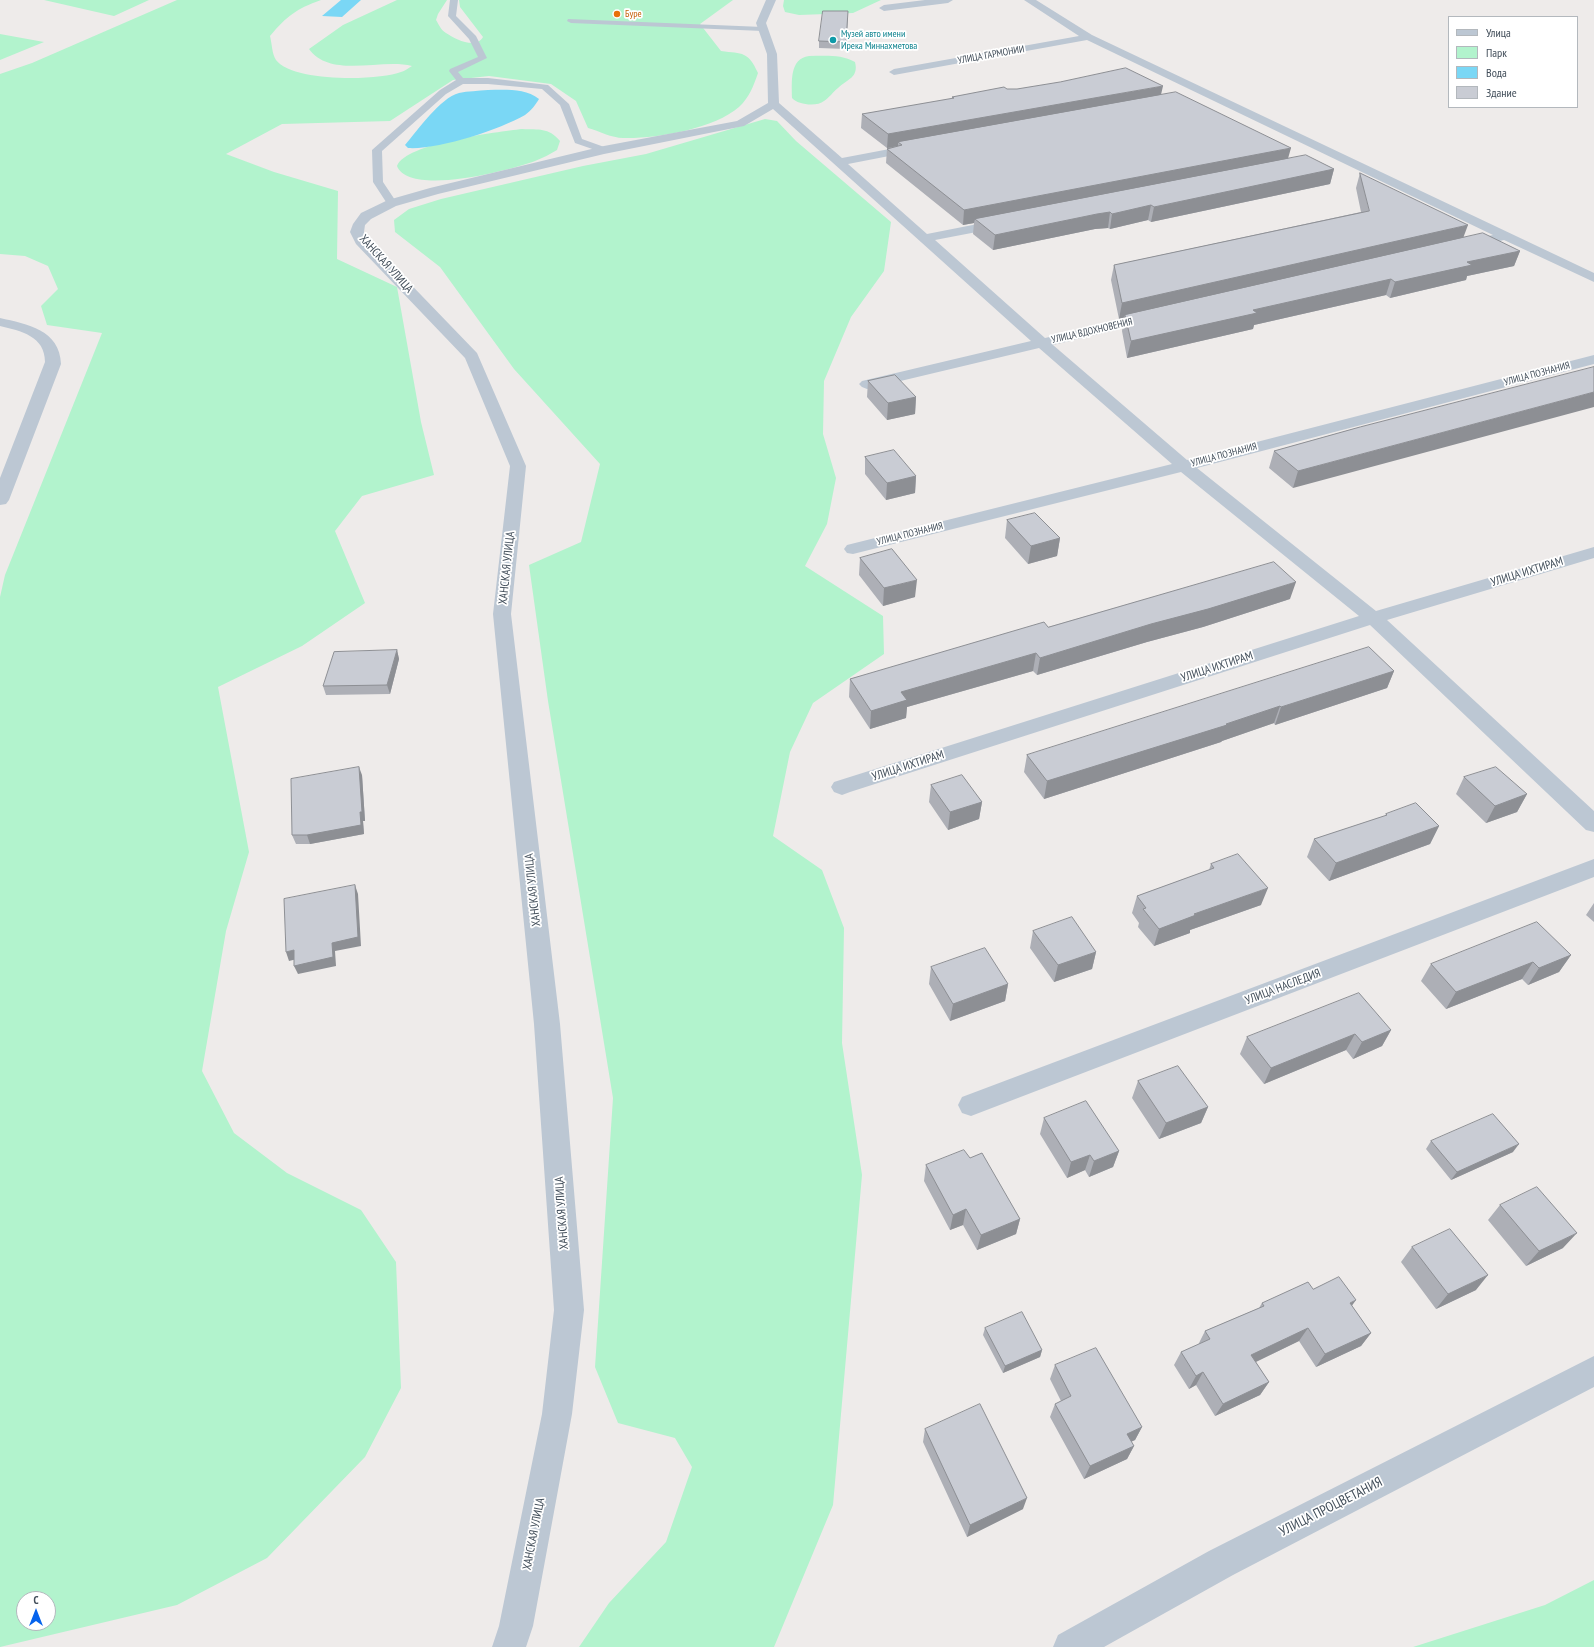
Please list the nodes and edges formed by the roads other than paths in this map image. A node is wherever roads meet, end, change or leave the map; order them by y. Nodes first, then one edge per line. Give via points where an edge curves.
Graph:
1 (454, 0) edge
2 (771, 0) edge
3 (948, 0) edge
4 (1029, 0) edge
5 (884, 8) dead end
6 (571, 21) dead end
7 (763, 29) junction
8 (1088, 38) junction
9 (894, 72) dead end
10 (461, 81) junction
11 (1208, 95) junction
12 (1193, 98) dead end
13 (774, 104) junction
14 (926, 146) edge
15 (604, 150) junction
16 (1338, 157) junction
17 (1323, 160) dead end
18 (840, 162) junction
19 (392, 203) junction
20 (1012, 221) edge
21 (1505, 236) junction
22 (926, 238) junction
23 (1451, 248) edge
24 (1594, 278) edge
25 (1165, 314) edge
26 (0, 322) edge
27 (1041, 342) junction
28 (1594, 359) edge
29 (867, 384) dead end
30 (1184, 466) junction
31 (0, 500) edge
32 (853, 549) dead end
33 (1594, 552) edge
34 (1373, 618) junction
35 (842, 787) dead end
36 (1594, 824) edge
37 (1594, 868) edge
38 (971, 1105) dead end
39 (1594, 1371) edge
40 (509, 1647) edge
41 (1070, 1647) edge

1 - 10 lane via 452,16 473,38 483,58 453,71
2 - 7 street via 761,23
3 - 5 street
4 - 8 street
6 - 7 lane
7 - 13 street via 772,54
8 - 9 street, УЛИЦА ГАРМОНИИ
8 - 11 street
10 - 15 lane via 545,87 564,104 578,141
10 - 19 lane via 443,92 378,150 378,182
11 - 12 street
11 - 16 street
13 - 15 street via 740,124
13 - 18 street
14 - 18 street
15 - 19 street
16 - 17 street
16 - 21 street
18 - 22 street
19 - 40 street, ХАНСКАЯ УЛИЦА via 366,216 358,224 356,232 472,356 518,466 502,614 548,1024 569,1310 557,1414 516,1626
20 - 22 street
21 - 23 street
21 - 24 street
22 - 27 street
25 - 27 street, УЛИЦА ВДОХНОВЕНИЯ
26 - 31 street via 30,330 42,337 51,348 53,364
27 - 29 street, УЛИЦА ВДОХНОВЕНИЯ
27 - 30 street
28 - 30 street, УЛИЦА ПОЗНАНИЯ
30 - 32 street, УЛИЦА ПОЗНАНИЯ
30 - 34 street
33 - 34 street, УЛИЦА ИХТИРАМ
34 - 35 street, УЛИЦА ИХТИРАМ
34 - 36 street
37 - 38 street, УЛИЦА НАСЛЕДИЯ
39 - 41 street, УЛИЦА ПРОЦВЕТАНИЯ via 1221,1564

